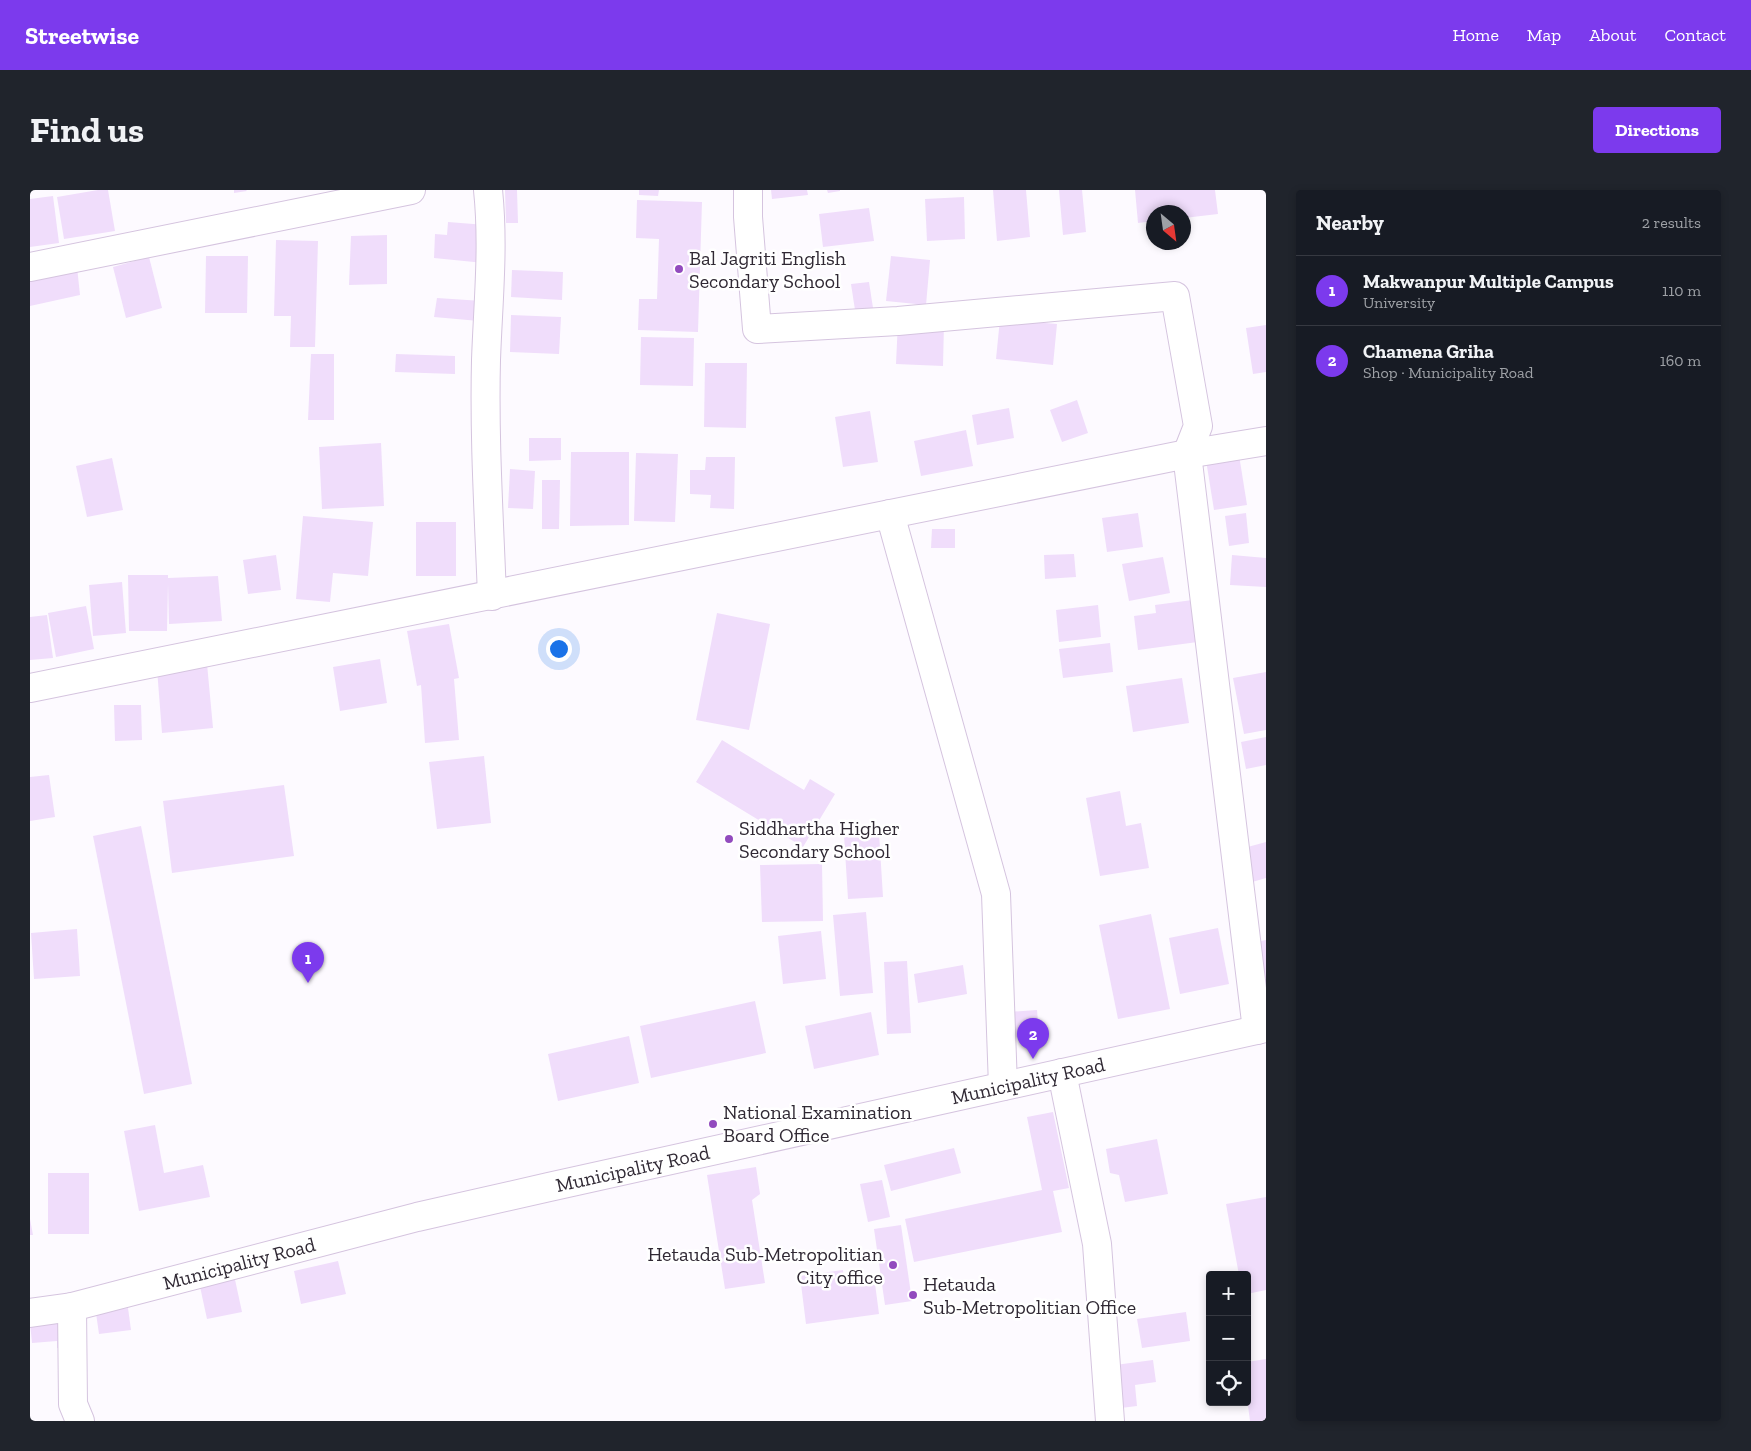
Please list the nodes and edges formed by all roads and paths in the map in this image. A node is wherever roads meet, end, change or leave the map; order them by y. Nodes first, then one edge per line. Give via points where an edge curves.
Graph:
1 (411, 190) edge
2 (488, 190) edge
3 (748, 190) edge
4 (30, 267) edge
5 (1266, 441) edge
6 (1187, 454) junction
7 (890, 514) junction
8 (492, 596) junction
9 (30, 688) edge
10 (1262, 1029) edge
11 (1062, 1073) junction
12 (1003, 1086) junction
13 (72, 1307) junction
14 (30, 1313) edge
15 (80, 1421) edge
16 (1110, 1421) edge

1 - 4 street
2 - 8 street via 491,275 486,360
3 - 6 street via 757,329 898,321 1175,296 1198,426
5 - 6 street
6 - 7 street
6 - 10 street
7 - 8 street
7 - 12 street via 996,894
8 - 9 street
10 - 11 street, Municipality Road
11 - 12 street, Municipality Road
11 - 16 street via 1098,1244
12 - 13 street, Municipality Road via 417,1217
13 - 14 street, Municipality Road
13 - 15 street via 73,1404

